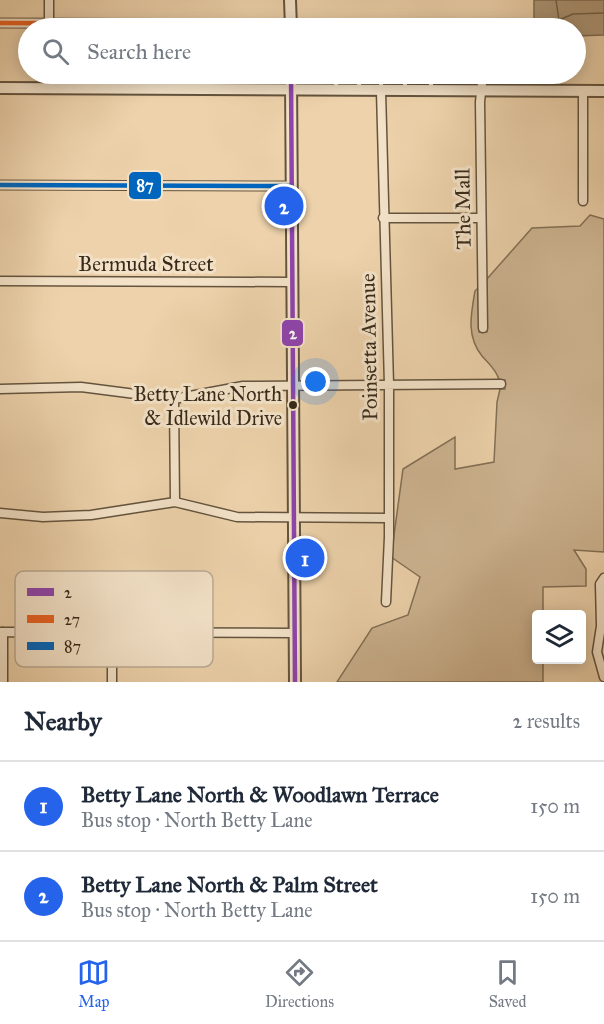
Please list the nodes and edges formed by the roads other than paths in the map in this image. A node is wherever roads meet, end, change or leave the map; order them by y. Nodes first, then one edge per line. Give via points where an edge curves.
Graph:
1 (49, 0) edge
2 (290, 0) edge
3 (49, 18) edge
4 (291, 18) edge
5 (0, 23) edge
6 (18, 24) edge
7 (49, 84) edge
8 (291, 84) edge
9 (336, 84) edge
10 (359, 84) edge
11 (381, 84) edge
12 (405, 84) edge
13 (431, 84) edge
14 (482, 84) edge
15 (0, 88) edge
16 (49, 89) junction
17 (291, 90) junction
18 (336, 91) junction
19 (359, 91) junction
20 (381, 91) junction
21 (405, 91) junction
22 (431, 91) junction
23 (481, 91) junction
24 (583, 91) junction
25 (604, 91) edge
26 (0, 184) edge
27 (290, 186) junction
28 (584, 201) dead end
29 (383, 218) junction
30 (481, 218) junction
31 (0, 281) edge
32 (291, 282) junction
33 (483, 328) dead end
34 (501, 384) dead end
35 (388, 385) junction
36 (0, 388) edge
37 (292, 388) junction
38 (174, 399) junction
39 (176, 502) junction
40 (0, 513) edge
41 (293, 517) junction
42 (387, 518) junction
43 (604, 578) edge
44 (386, 602) dead end
45 (1, 632) edge
46 (213, 633) edge
47 (294, 633) junction
48 (604, 677) edge
49 (3, 682) edge
50 (295, 682) edge

1 - 3 street
2 - 4 street
5 - 6 street
7 - 16 street
8 - 17 street
9 - 18 lane
10 - 19 lane
11 - 20 lane
12 - 21 lane
13 - 22 lane
14 - 23 street, The Mall
15 - 16 street
16 - 17 street
17 - 18 street
17 - 27 street
18 - 19 street
19 - 20 street
20 - 21 street
20 - 29 street, Poinsetta Avenue
21 - 22 street
22 - 23 street
23 - 24 street
23 - 30 street, The Mall
24 - 25 street
24 - 28 street
26 - 27 street
27 - 32 street
29 - 30 street
29 - 35 street, Poinsetta Avenue
30 - 33 street, The Mall
31 - 32 street, Bermuda Street
32 - 37 street
34 - 35 street
35 - 37 street
35 - 42 street, Poinsetta Avenue
36 - 38 street via 81,387
37 - 38 street via 243,387
37 - 41 street
38 - 39 street
39 - 40 street via 91,515 43,517
39 - 41 street via 237,517
41 - 42 street
41 - 47 street
42 - 44 street, Poinsetta Avenue
43 - 48 street via 600,584 602,626 597,652
45 - 49 street
46 - 47 street
47 - 50 street

